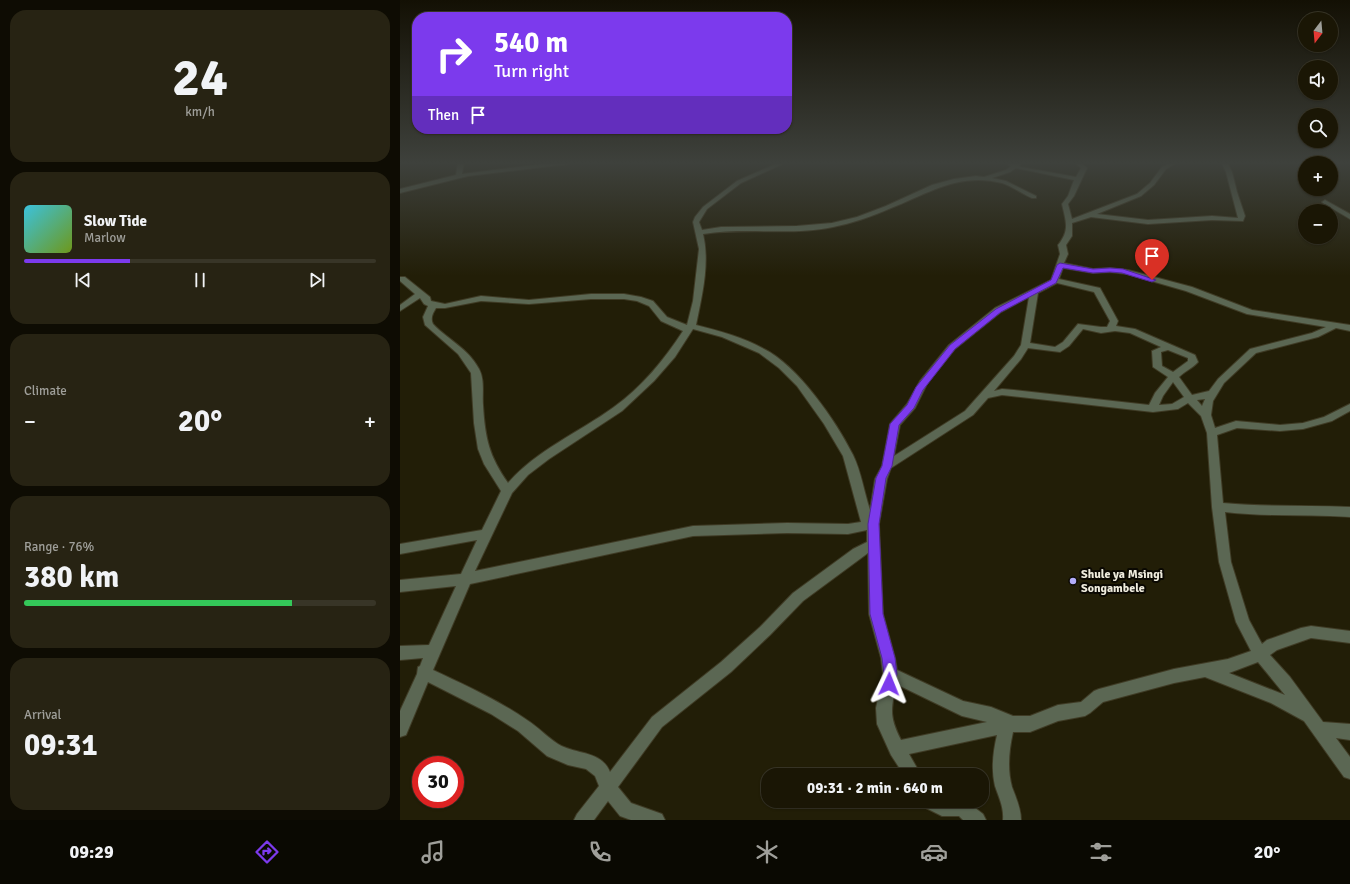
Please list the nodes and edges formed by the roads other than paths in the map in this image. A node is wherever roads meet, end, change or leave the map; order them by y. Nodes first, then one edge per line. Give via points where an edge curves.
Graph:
1 (715, 200) edge
2 (902, 200) edge
3 (1069, 200) edge
4 (1127, 200) edge
5 (1237, 200) edge
6 (1325, 202) dead end
7 (1090, 215) junction
8 (1350, 217) edge
9 (1068, 222) junction
10 (699, 233) junction
11 (1060, 265) junction
12 (402, 279) dead end
13 (1055, 280) junction
14 (1034, 291) junction
15 (420, 294) junction
16 (433, 305) junction
17 (400, 309) edge
18 (1334, 326) junction
19 (1111, 327) junction
20 (1350, 328) edge
21 (690, 329) junction
22 (1026, 345) junction
23 (1169, 347) junction
24 (1174, 376) junction
25 (991, 387) junction
26 (1002, 392) junction
27 (1211, 394) junction
28 (985, 396) junction
29 (1190, 399) junction
30 (1350, 406) edge
31 (1153, 409) junction
32 (1206, 415) junction
33 (1212, 433) junction
34 (887, 466) junction
35 (506, 491) junction
36 (1218, 507) junction
37 (1350, 512) edge
38 (872, 533) junction
39 (486, 534) junction
40 (400, 549) edge
41 (464, 579) junction
42 (400, 586) edge
43 (1350, 637) edge
44 (432, 651) junction
45 (400, 653) edge
46 (1260, 654) junction
47 (1207, 671) junction
48 (423, 672) junction
49 (890, 674) junction
50 (1308, 716) junction
51 (1010, 725) junction
52 (400, 728) edge
53 (1318, 729) junction
54 (1350, 732) edge
55 (897, 749) junction
56 (909, 768) edge
57 (1350, 771) edge
58 (608, 788) junction
59 (962, 808) edge
60 (652, 819) edge
61 (583, 820) edge
62 (977, 820) edge
63 (1012, 820) edge

1 - 10 street via 705,208 696,222
2 - 10 street via 888,208 832,225 721,229
3 - 9 street via 1065,204
4 - 7 street
5 - 7 street via 1242,216 1240,221 1212,218 1148,222
6 - 8 street
7 - 9 street
9 - 11 street via 1069,234 1062,245 1064,254
10 - 21 street via 703,249 697,301
11 - 13 street
11 - 18 street via 1093,271 1128,272 1188,289 1250,312
12 - 15 street
13 - 14 street
13 - 19 street via 1097,290 1114,321
14 - 22 street
14 - 34 street via 988,318 952,347 919,389 911,406 895,424
15 - 16 street
15 - 17 street
16 - 21 street via 449,306 474,299 528,302 629,298 650,303 664,318
16 - 35 street via 428,314 432,330 444,337 469,361 477,376 484,452
18 - 20 street
18 - 27 street via 1315,335 1253,351
19 - 22 street via 1101,330 1082,326 1057,350
19 - 23 street via 1140,333
21 - 35 street via 672,355 618,409 545,456 524,472
21 - 38 street via 725,335 762,351 800,384 828,422 848,456
22 - 25 street
23 - 24 street via 1156,351 1156,360 1158,367
23 - 24 street via 1194,360
24 - 29 street
24 - 31 street via 1160,392
25 - 26 street
25 - 28 street
26 - 28 street
26 - 31 street
27 - 29 street
27 - 32 street
28 - 34 street via 968,413
29 - 31 street via 1174,407
29 - 32 street
30 - 33 street via 1328,419 1303,426 1280,428 1236,424
32 - 33 street
33 - 36 street
34 - 38 street via 881,478
35 - 39 street
36 - 37 street via 1257,511
36 - 46 street via 1225,562 1232,588 1243,622
38 - 41 street via 848,529 783,528 693,531
38 - 49 street via 876,614
38 - 58 street via 857,553 798,597 726,667 657,722
39 - 40 street
39 - 41 street
41 - 42 street
41 - 44 street
43 - 46 street via 1312,632 1301,634 1272,645
44 - 45 street
44 - 48 street
46 - 47 street
46 - 50 street via 1285,682
47 - 50 street via 1276,698
47 - 51 street via 1174,676 1099,696 1085,708 1058,713 1037,723
48 - 52 street
48 - 58 street via 496,710 529,730 553,750 568,757 590,762 601,770
49 - 51 street via 962,708 991,715
49 - 55 street via 884,708 885,724
50 - 53 street
51 - 55 street
51 - 63 street via 1000,757 1002,779 1013,809
53 - 54 street
53 - 57 street
55 - 56 street
58 - 60 street via 626,810
58 - 61 street
59 - 62 street

